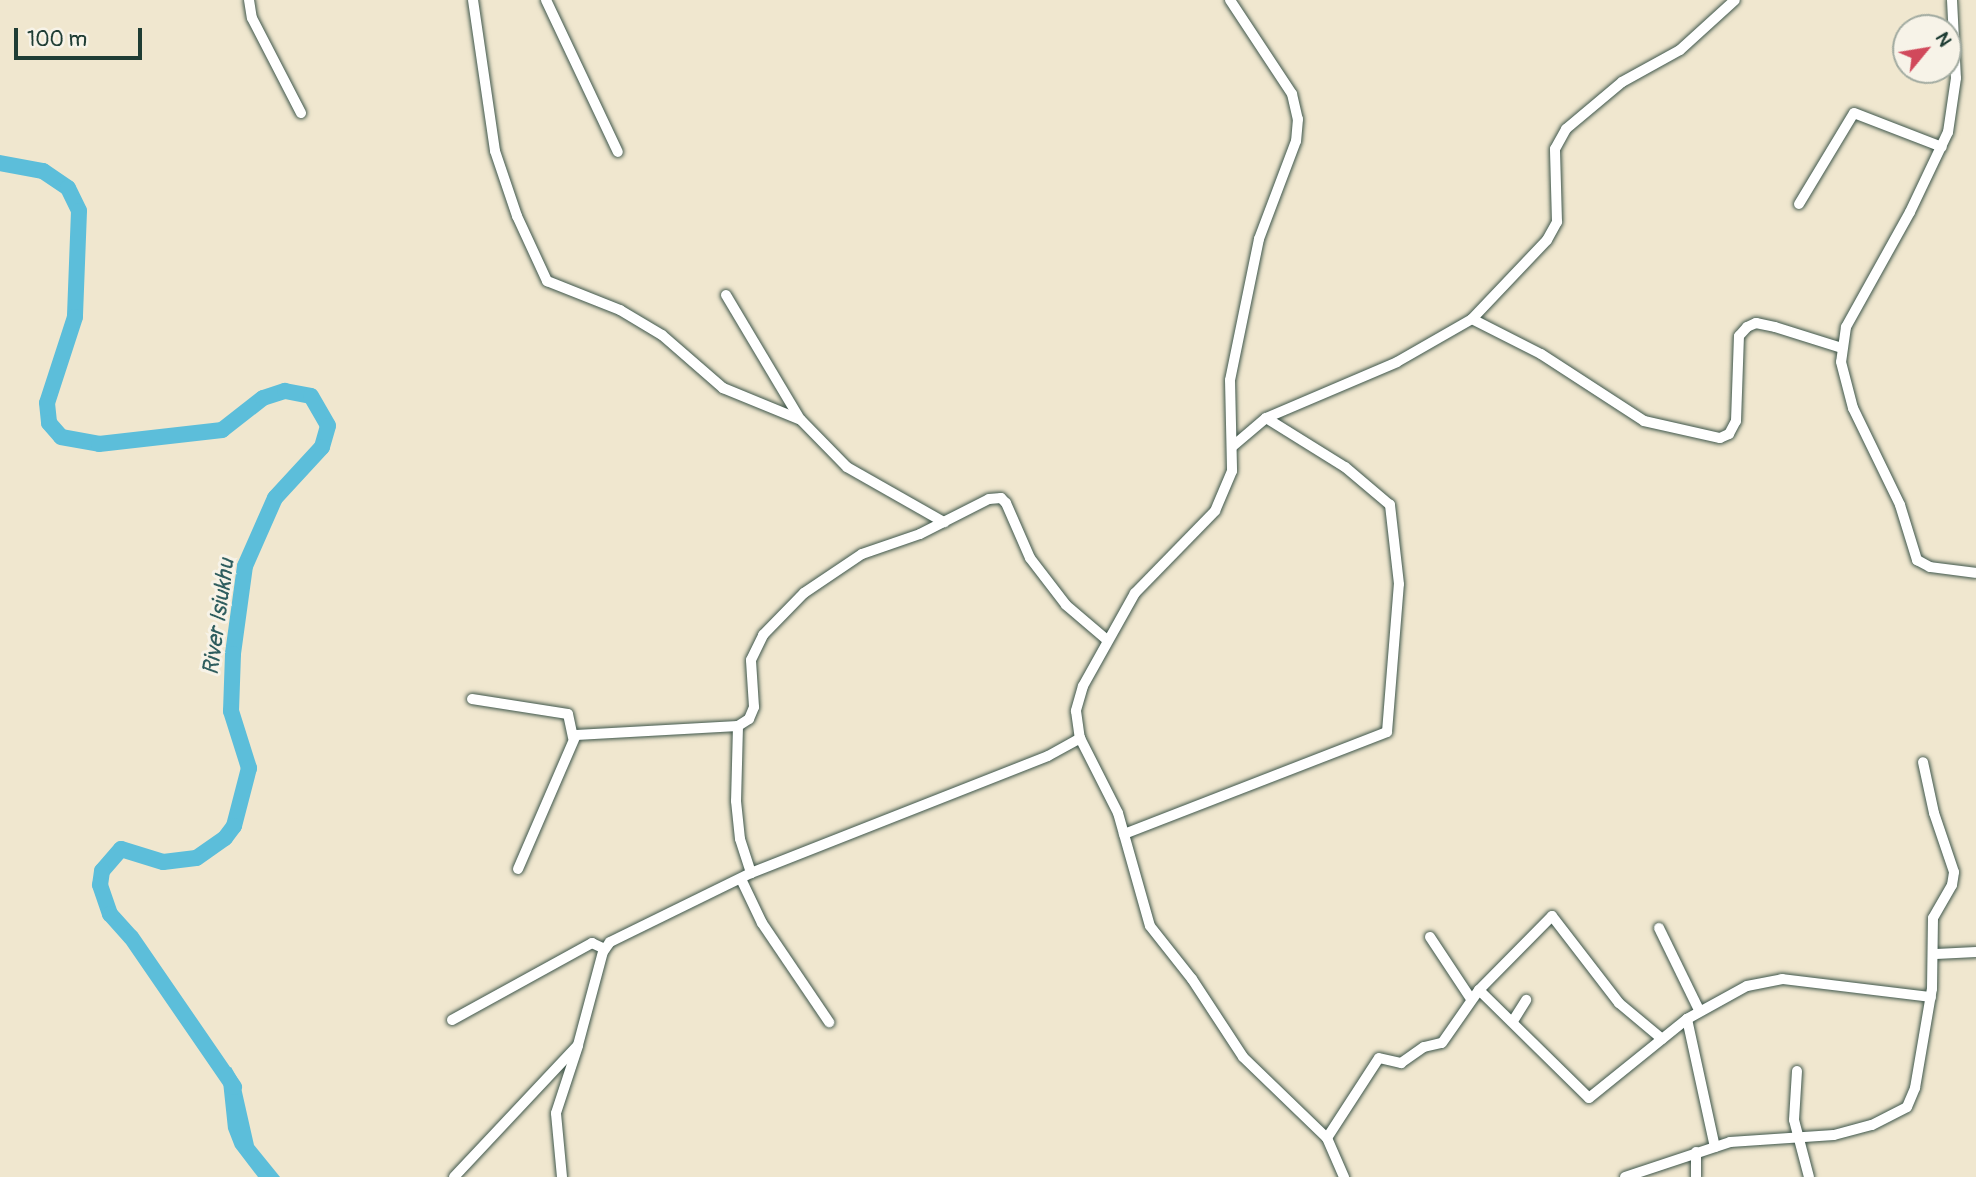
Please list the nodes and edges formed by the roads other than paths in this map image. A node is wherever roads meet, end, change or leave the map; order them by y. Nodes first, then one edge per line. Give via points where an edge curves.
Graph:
1 (249, 0) edge
2 (473, 0) edge
3 (547, 0) edge
4 (1230, 0) edge
5 (1735, 0) edge
6 (1952, 0) edge
7 (301, 113) dead end
8 (1942, 146) junction
9 (618, 152) dead end
10 (1799, 204) dead end
11 (726, 295) dead end
12 (1472, 319) junction
13 (1842, 348) junction
14 (1266, 418) junction
15 (801, 420) junction
16 (1233, 446) junction
17 (944, 522) junction
18 (1976, 573) edge
19 (1107, 640) junction
20 (472, 699) dead end
21 (738, 726) junction
22 (573, 737) junction
23 (1080, 738) junction
24 (1923, 762) dead end
25 (1124, 834) junction
26 (518, 869) dead end
27 (751, 873) junction
28 (741, 879) junction
29 (1659, 928) dead end
30 (1430, 937) dead end
31 (605, 949) junction
32 (1976, 952) edge
33 (1936, 954) junction
34 (1479, 990) junction
35 (1931, 997) junction
36 (1471, 999) junction
37 (1526, 999) dead end
38 (1699, 1010) junction
39 (1687, 1019) junction
40 (452, 1020) dead end
41 (1513, 1021) junction
42 (829, 1022) dead end
43 (1662, 1039) junction
44 (578, 1045) junction
45 (1797, 1070) dead end
46 (1327, 1138) junction
47 (1797, 1139) junction
48 (1714, 1147) junction
49 (1696, 1152) junction
50 (454, 1177) edge
51 (562, 1177) edge
52 (1344, 1177) edge
53 (1625, 1177) edge
54 (1696, 1177) edge
55 (1809, 1177) edge

1 - 7 street via 252,18
2 - 15 street via 495,151 517,216 547,281 620,310 662,335 740,398
3 - 9 street
4 - 16 street via 1292,94 1298,119 1296,141 1258,239 1236,348 1230,380
5 - 12 street via 1680,50 1590,104 1566,129 1555,149 1557,222 1547,240
6 - 8 street via 1956,78
8 - 10 street via 1854,113
8 - 13 street via 1846,327
11 - 15 street
12 - 13 street via 1541,354 1644,421 1720,438 1730,434 1736,421 1740,336 1746,327 1756,323 1775,327
12 - 14 street via 1375,372
13 - 18 street via 1853,408 1900,505 1917,560 1930,567
14 - 16 street
14 - 25 street via 1345,467 1390,505 1399,584 1387,732
15 - 17 street via 847,467
16 - 19 street via 1232,471 1215,511 1156,567
17 - 19 street via 989,499 1001,498 1030,558 1066,605
17 - 21 street via 862,554 804,593 763,635 751,660 754,707 749,719
19 - 23 street via 1083,686 1076,711
20 - 22 street via 568,714
21 - 22 street
21 - 27 street via 736,801 740,839
22 - 26 street
23 - 25 street
23 - 27 street via 1048,756
24 - 33 street via 1954,872 1952,885 1933,918
25 - 46 street via 1137,892 1165,949 1192,979 1243,1057
27 - 28 street
28 - 31 street via 610,942
28 - 42 street via 762,923
29 - 38 street
30 - 36 street
31 - 40 street via 592,943
31 - 44 street
32 - 33 street
33 - 35 street
34 - 36 street
34 - 41 street
34 - 43 street via 1552,916 1619,1003
35 - 38 street via 1782,979 1747,985
35 - 47 street via 1915,1088 1907,1107 1872,1125
36 - 46 street via 1442,1043 1424,1047 1401,1063 1379,1058
37 - 41 street
38 - 39 street
39 - 43 street
39 - 48 street
41 - 43 street via 1590,1098
44 - 50 street
44 - 51 street via 556,1113
45 - 47 street
46 - 52 street
47 - 48 street via 1775,1136
47 - 55 street
48 - 49 street
49 - 53 street
49 - 54 street

